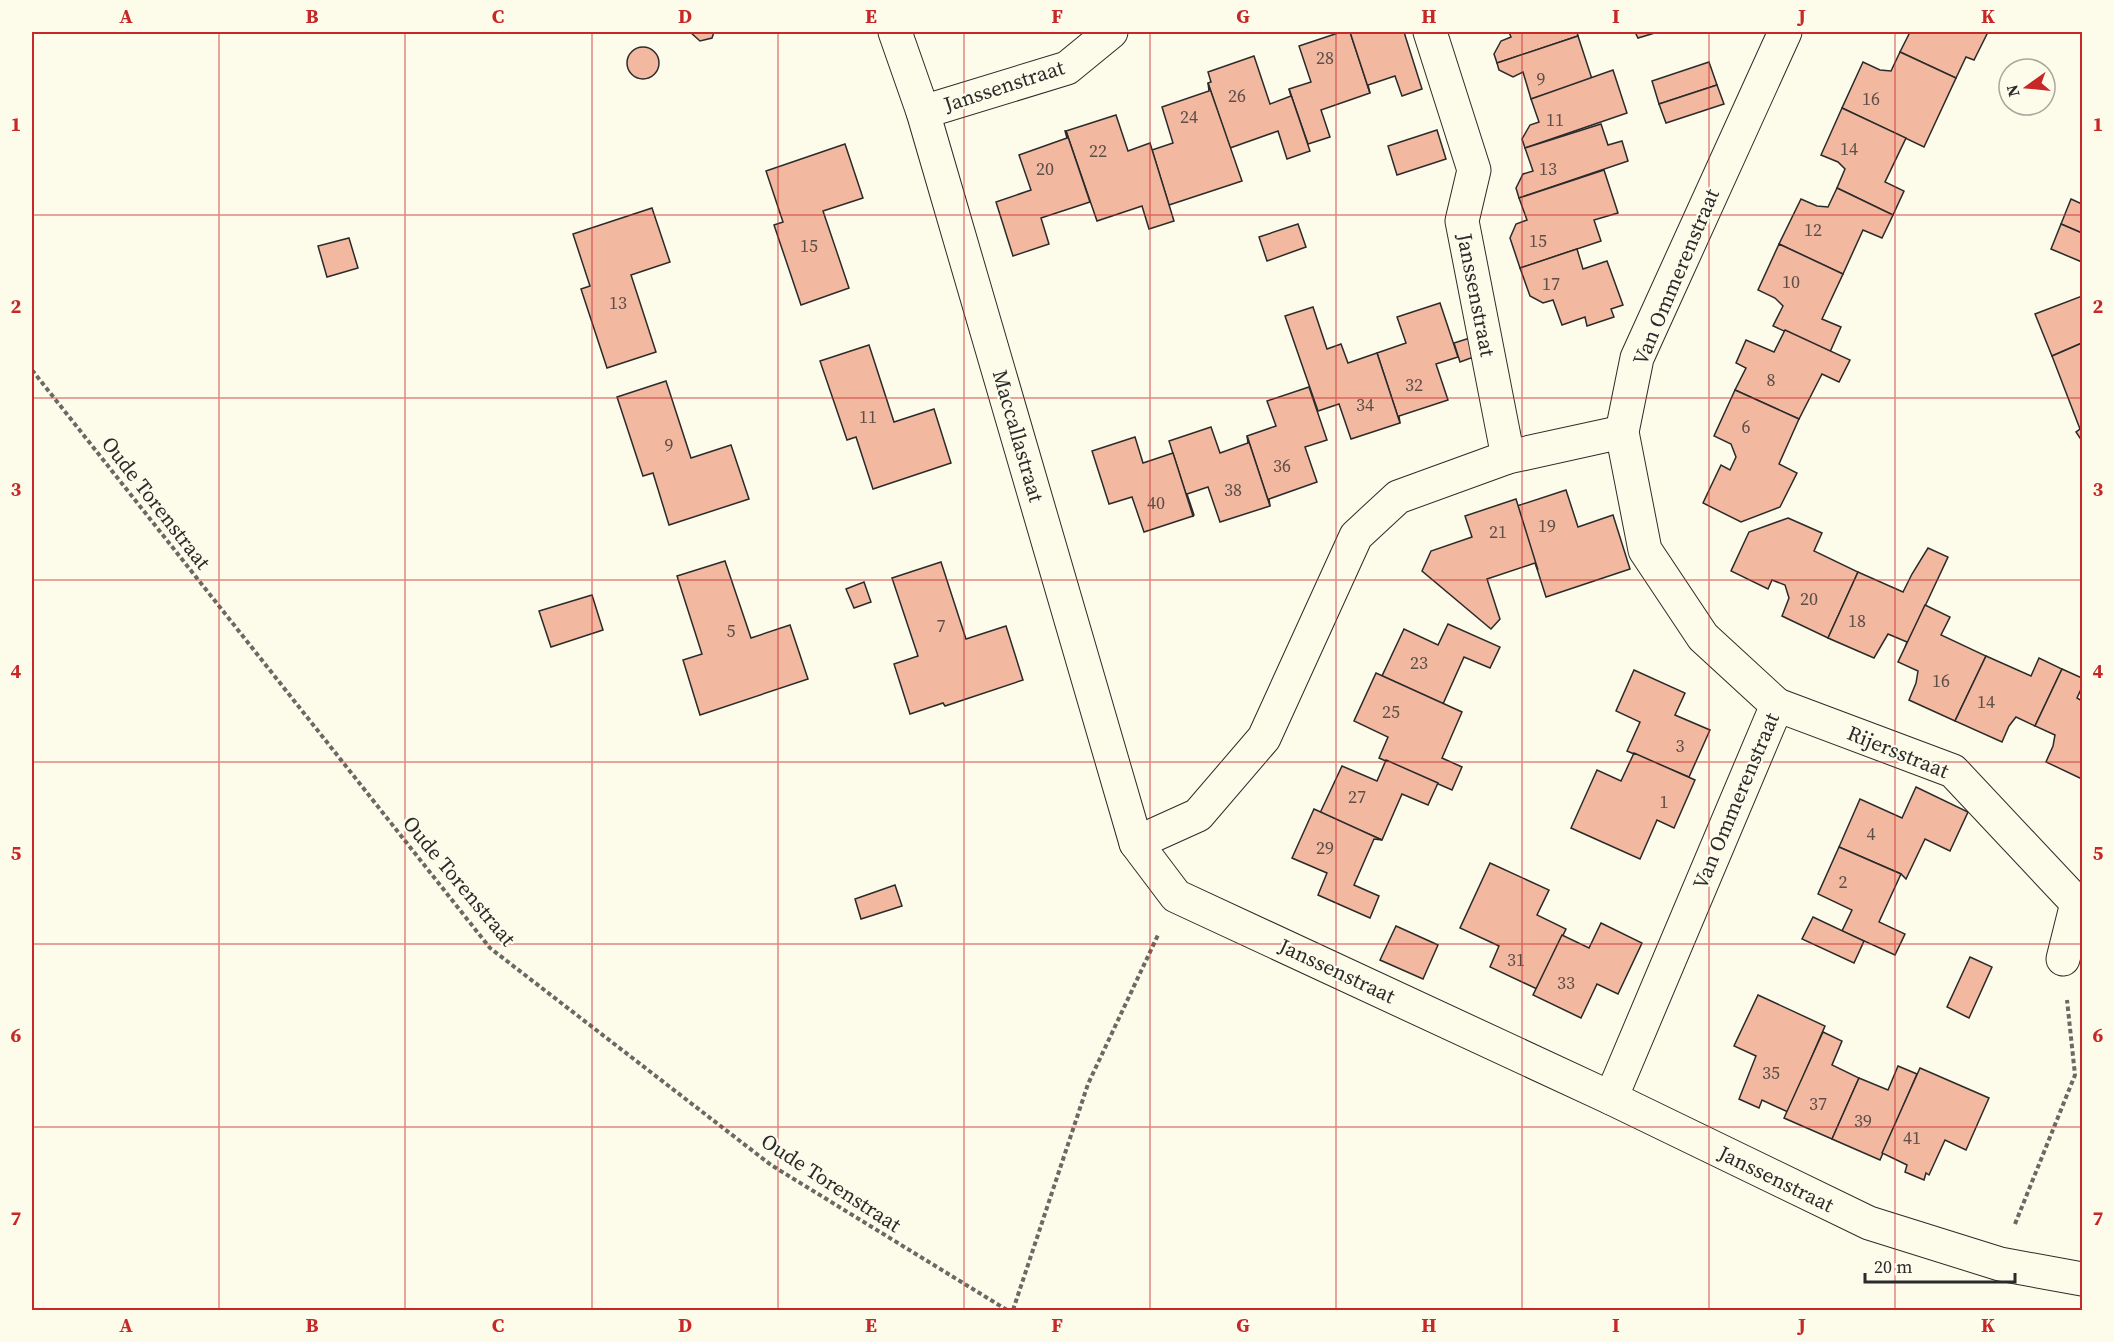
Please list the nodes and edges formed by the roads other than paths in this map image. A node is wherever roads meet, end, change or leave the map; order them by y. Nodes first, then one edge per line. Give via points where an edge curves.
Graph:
1 (895, 32) edge
2 (1111, 32) edge
3 (1430, 32) edge
4 (1785, 32) edge
5 (923, 112) junction
6 (1622, 432) junction
7 (1508, 457) junction
8 (1777, 705) junction
9 (1136, 843) junction
10 (2080, 901) edge
11 (2063, 959) road end
12 (1611, 1098) junction
13 (2082, 1279) edge

1 - 5 street, Maccallastraat
2 - 5 street, Janssenstraat via 1067,68
3 - 7 street, Janssenstraat via 1474,170 1462,221
4 - 6 street, Van Ommerenstraat via 1637,358
5 - 9 street, Maccallastraat
6 - 7 street
6 - 8 street, Van Ommerenstraat via 1645,550 1703,637
7 - 9 street via 1398,497 1356,536 1264,738 1198,815
8 - 10 street, Rijersstraat via 1953,771
8 - 12 street, Van Ommerenstraat
9 - 12 street, Janssenstraat via 1176,896
10 - 11 street, Rijersstraat
12 - 13 street, Janssenstraat via 1869,1223 2000,1264

